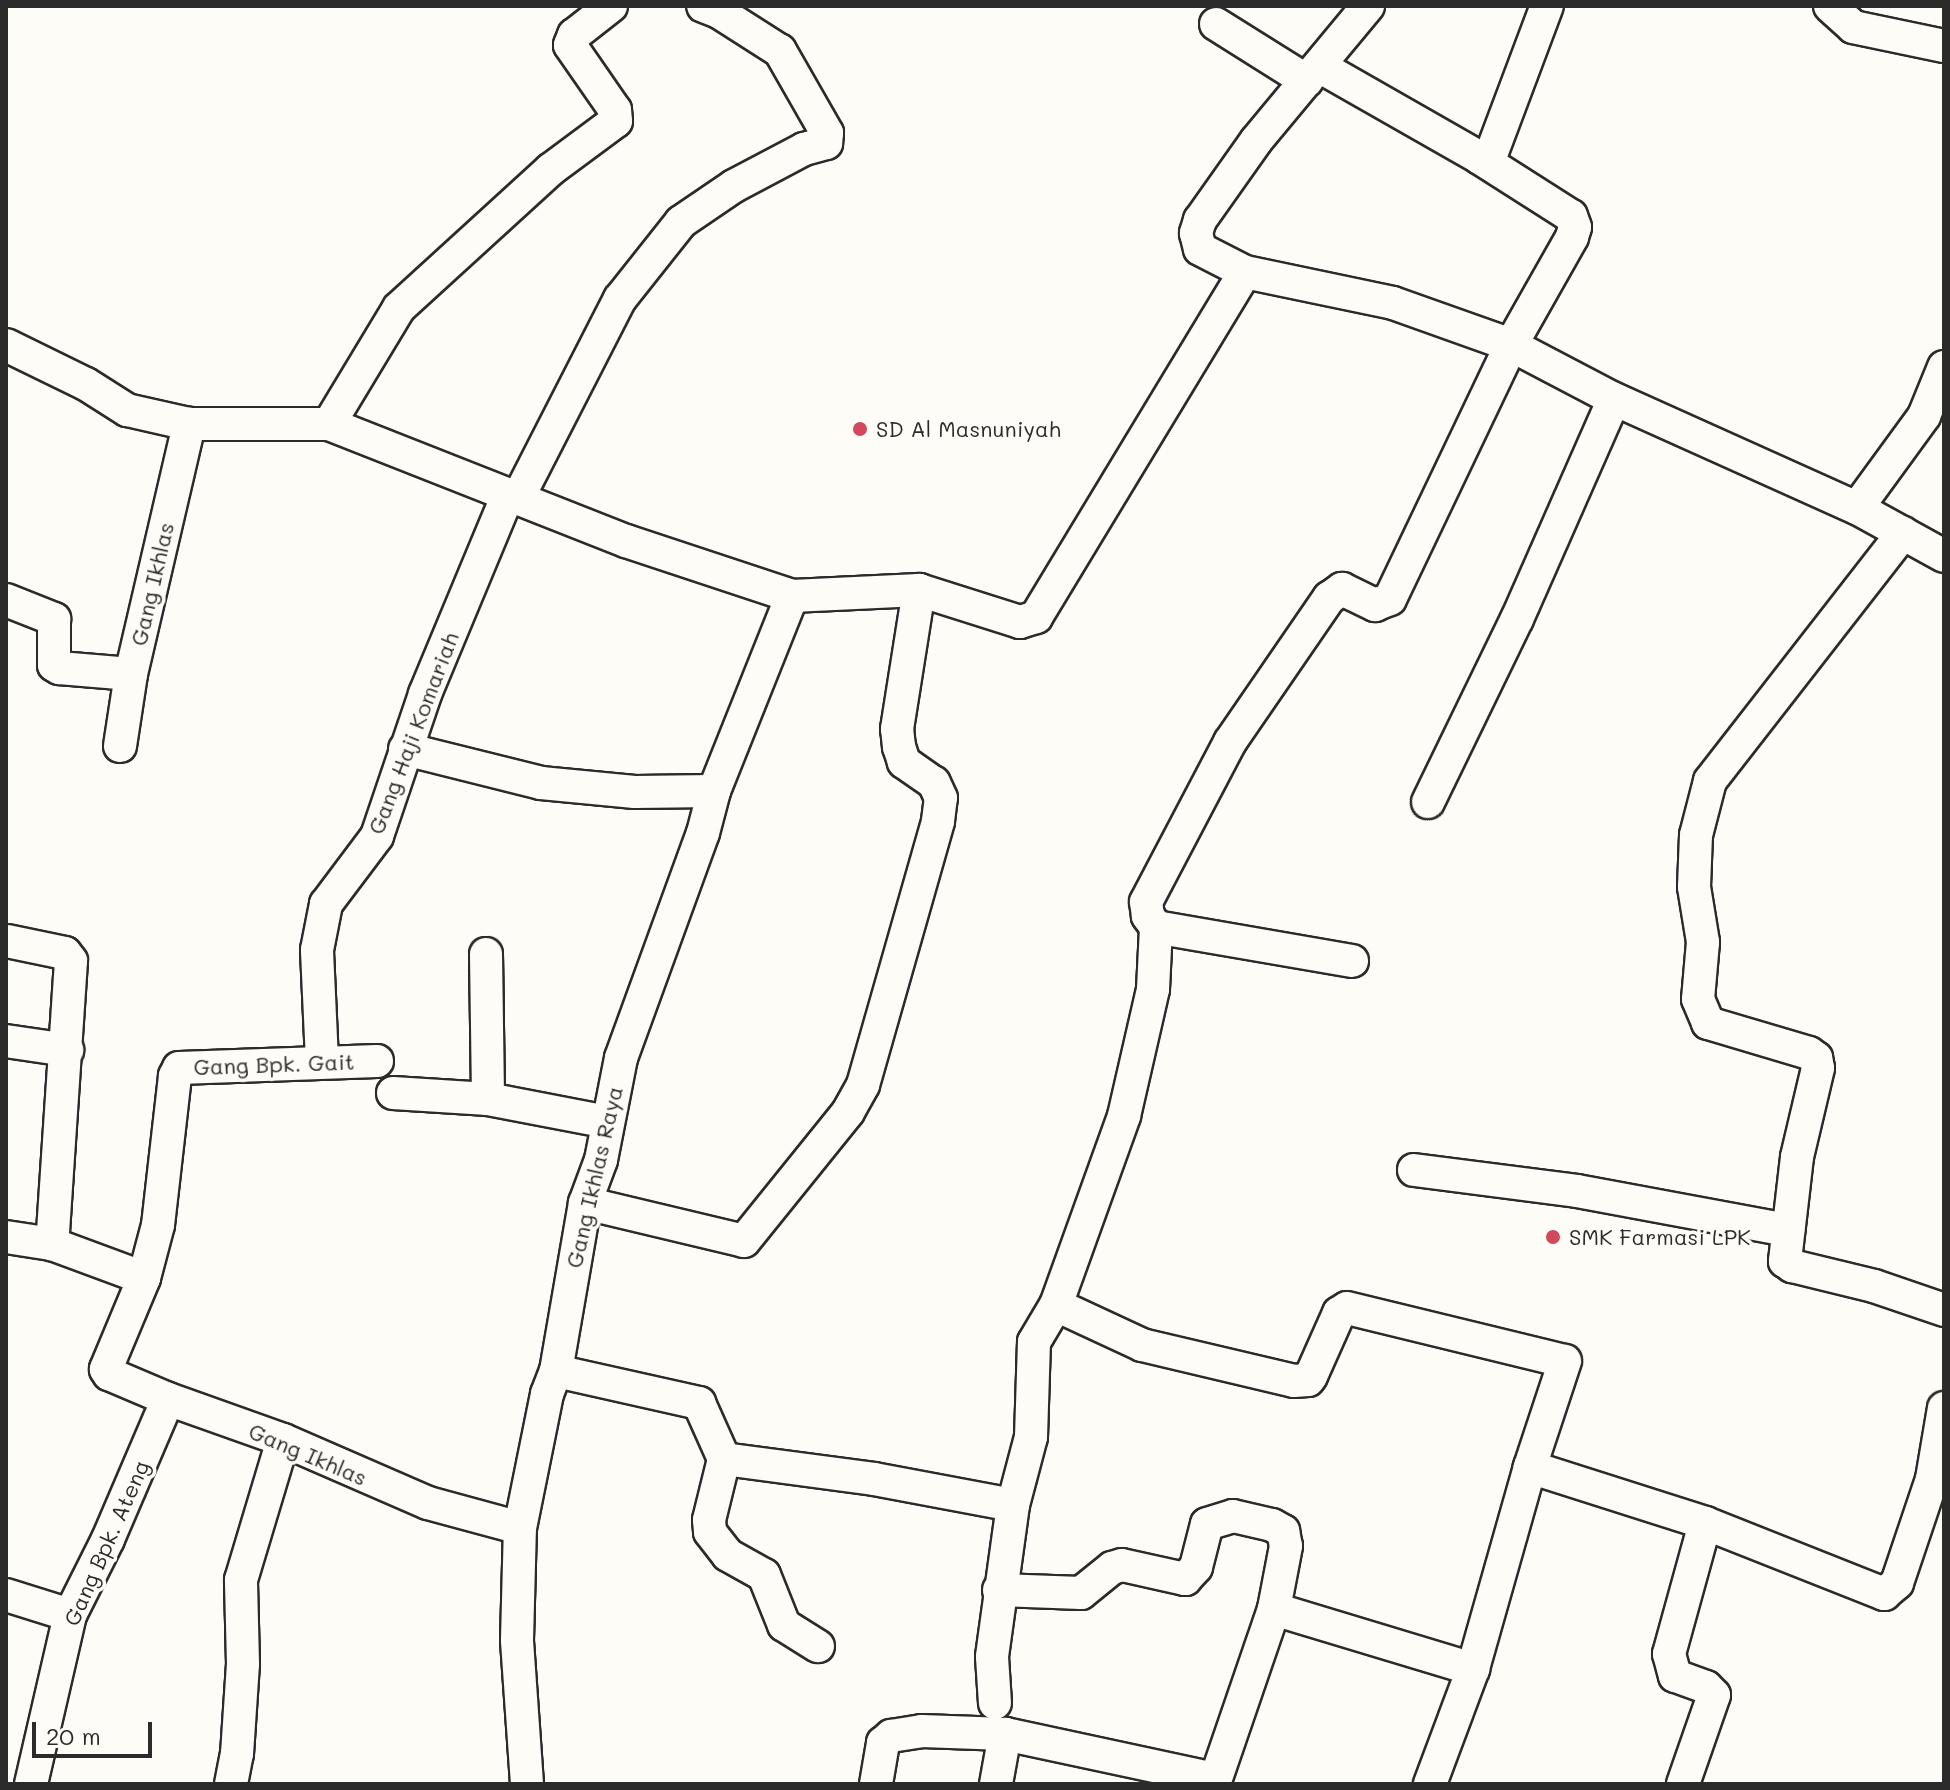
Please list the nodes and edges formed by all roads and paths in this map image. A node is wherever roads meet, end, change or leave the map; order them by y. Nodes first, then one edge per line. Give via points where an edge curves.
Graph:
1 (611, 6) edge
2 (703, 6) edge
3 (1368, 6) edge
4 (1547, 6) edge
5 (1848, 13) edge
6 (1216, 24) dead end
7 (1944, 46) edge
8 (1313, 74) junction
9 (1480, 158) junction
10 (1245, 272) junction
11 (6, 345) edge
12 (1511, 345) junction
13 (1944, 367) edge
14 (1614, 399) junction
15 (189, 424) junction
16 (329, 424) junction
17 (513, 496) junction
18 (1857, 508) junction
19 (1903, 533) junction
20 (1944, 556) edge
21 (919, 590) junction
22 (792, 596) junction
23 (6, 600) edge
24 (131, 674) junction
25 (120, 746) dead end
26 (405, 749) junction
27 (714, 791) junction
28 (1428, 802) dead end
29 (1156, 927) junction
30 (7, 941) edge
31 (486, 954) dead end
32 (1352, 961) dead end
33 (6, 1041) edge
34 (67, 1050) junction
35 (322, 1061) junction
36 (377, 1061) dead end
37 (393, 1093) dead end
38 (488, 1099) junction
39 (607, 1122) junction
40 (1414, 1170) dead end
41 (585, 1203) junction
42 (1788, 1230) junction
43 (6, 1237) edge
44 (52, 1244) junction
45 (144, 1278) junction
46 (1056, 1305) junction
47 (1944, 1310) edge
48 (556, 1371) junction
49 (168, 1399) junction
50 (1944, 1408) edge
51 (283, 1440) junction
52 (724, 1459) junction
53 (1530, 1467) junction
54 (1013, 1505) junction
55 (1705, 1523) junction
56 (520, 1528) junction
57 (999, 1590) junction
58 (6, 1595) edge
59 (1274, 1609) junction
60 (70, 1615) junction
61 (818, 1646) dead end
62 (1473, 1669) junction
63 (995, 1703) dead end
64 (1005, 1734) junction
65 (1214, 1781) edge
66 (31, 1784) edge
67 (231, 1784) edge
68 (527, 1784) edge
69 (876, 1784) edge
70 (996, 1784) edge
71 (1430, 1784) edge
72 (1683, 1784) edge

1 - 16 street via 574,35 570,45 615,110 616,121 550,170 399,308
2 - 17 street, Gang Haji Komariah via 780,51 827,133 826,143 734,186 681,222 620,299
3 - 8 street
4 - 9 street via 1492,152
5 - 7 street
6 - 8 street
8 - 9 street
8 - 10 street via 1256,141 1200,220 1200,249
9 - 12 street via 1571,216 1575,227
10 - 12 street via 1393,303
10 - 21 street via 1036,617 1008,621
11 - 15 street via 127,410
12 - 14 street
12 - 29 street via 1390,599 1375,605 1342,589 1334,592 1230,742 1146,902
13 - 18 street via 1924,416
14 - 18 street
14 - 28 street via 1517,619
15 - 16 street
15 - 24 street, Gang Ikhlas
16 - 17 street
17 - 22 street via 626,541
17 - 26 street, Gang Haji Komariah
18 - 19 street
19 - 20 street
19 - 42 street via 1710,781 1696,835 1702,1012 1708,1023 1816,1058
21 - 22 street
21 - 41 street via 897,729 904,762 934,783 941,798 863,1085 848,1112 744,1241
22 - 27 street, Gang Ikhlas Raya
23 - 24 street via 54,619 54,665 59,668
24 - 25 street, Gang Ikhlas
26 - 27 street via 541,783 635,792
26 - 35 street, Gang Haji Komariah via 377,836 326,904 317,950
27 - 39 street, Gang Ikhlas Raya via 621,1058
29 - 32 street
29 - 46 street via 1153,989 1124,1116
30 - 34 street via 65,953 71,961
31 - 38 street
33 - 34 street
34 - 44 street
35 - 36 street, Gang Bpk. Gait
35 - 45 street, Gang Bpk. Gait via 179,1068 158,1225
37 - 38 street
38 - 39 street
39 - 41 street, Gang Ikhlas Raya via 601,1160
40 - 42 street via 1577,1191
41 - 48 street, Gang Ikhlas Raya
42 - 47 street via 1783,1257 1788,1265
43 - 44 street
44 - 45 street
45 - 49 street, Gang Ikhlas via 106,1365 109,1374
46 - 53 street via 1142,1345 1294,1381 1311,1376 1339,1313 1347,1308 1563,1359 1563,1374
46 - 54 street via 1034,1342 1031,1437
48 - 52 street via 699,1403
48 - 56 street, Gang Ikhlas Raya
49 - 51 street, Gang Ikhlas
49 - 60 street, Gang Bpk. Ateng
50 - 55 street via 1932,1479 1892,1591 1874,1593
51 - 56 street, Gang Ikhlas via 428,1503
51 - 67 street via 241,1580 243,1664
52 - 54 street
52 - 61 street via 709,1520 714,1542 764,1575 784,1625
53 - 55 street
53 - 62 street
54 - 57 street
55 - 72 street via 1669,1654 1675,1676 1714,1695
56 - 68 street, Gang Ikhlas Raya via 517,1640
57 - 59 street via 1081,1593 1122,1565 1185,1579 1196,1567 1207,1524 1233,1516 1283,1531 1286,1546
57 - 63 street via 992,1657
58 - 60 street
59 - 62 street
59 - 65 street
60 - 66 street, Gang Bpk. Ateng
62 - 71 street
64 - 65 street
64 - 69 street via 922,1731 891,1736 879,1754
64 - 70 street

